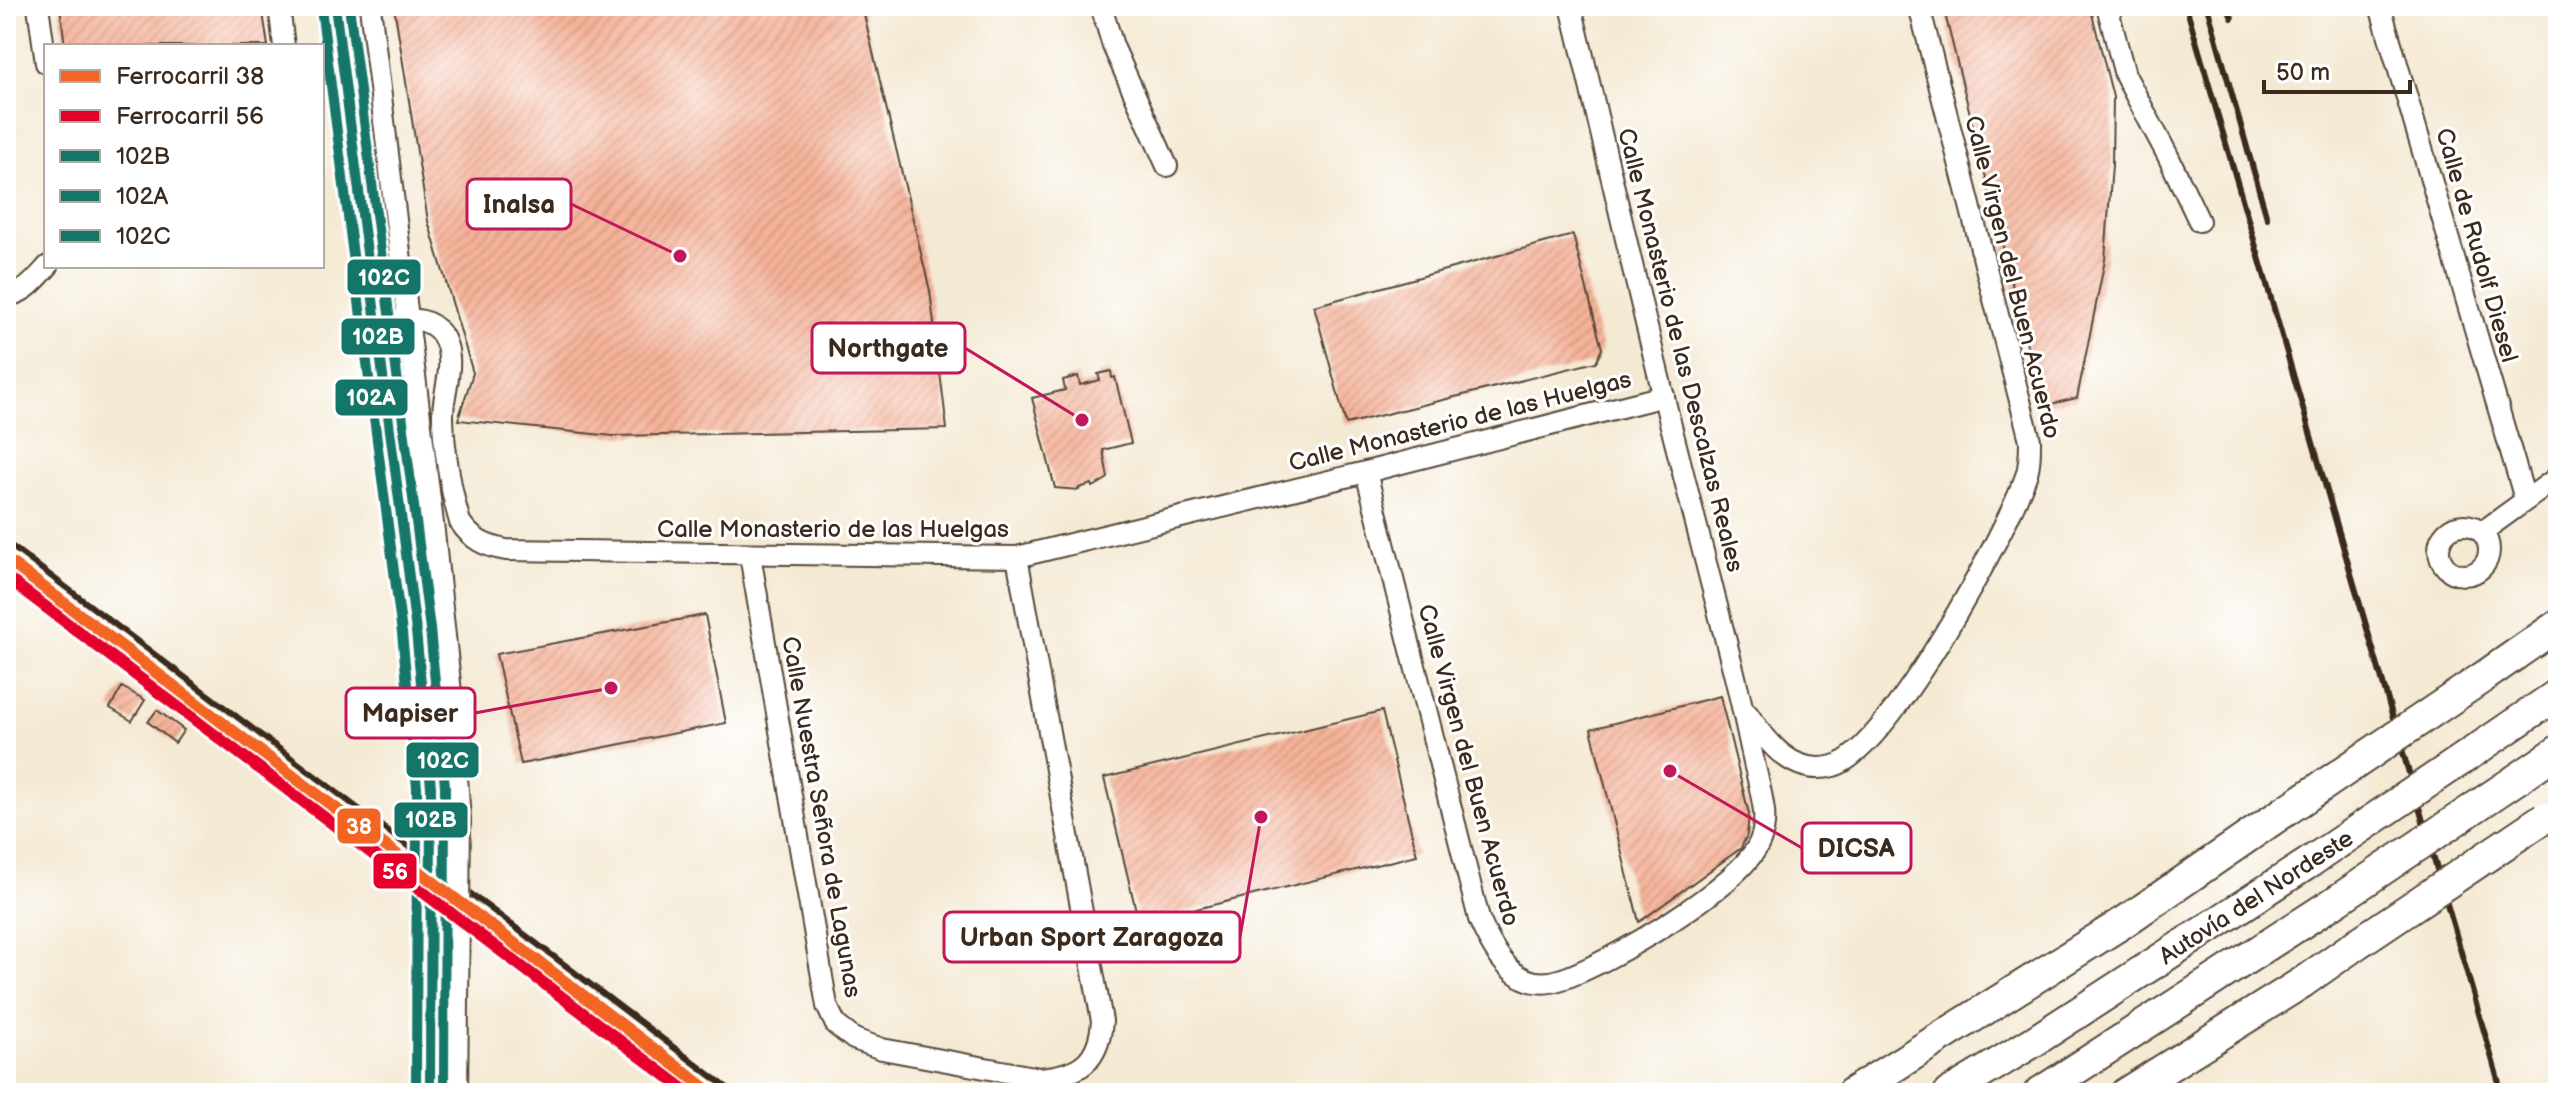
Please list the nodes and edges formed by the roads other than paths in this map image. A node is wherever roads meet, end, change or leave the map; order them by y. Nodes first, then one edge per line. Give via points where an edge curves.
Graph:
1 (38, 6) edge
2 (279, 6) edge
3 (335, 6) edge
4 (370, 6) edge
5 (1101, 6) edge
6 (1571, 6) edge
7 (1919, 6) edge
8 (2107, 6) edge
9 (2380, 6) edge
10 (284, 44) edge
11 (44, 49) edge
12 (1167, 166) dead end
13 (2199, 221) dead end
14 (46, 268) edge
15 (6, 296) edge
16 (409, 318) junction
17 (376, 333) junction
18 (1664, 396) junction
19 (1366, 472) junction
20 (2558, 477) edge
21 (2525, 499) junction
22 (2482, 532) dead end
23 (750, 555) junction
24 (1017, 557) junction
25 (2558, 625) edge
26 (2558, 675) edge
27 (2558, 694) edge
28 (1743, 706) junction
29 (2508, 728) junction
30 (2558, 751) edge
31 (2551, 813) edge
32 (430, 1093) edge
33 (457, 1093) edge
34 (1852, 1093) edge
35 (1949, 1093) edge
36 (2039, 1093) edge
37 (2126, 1093) edge

1 - 11 street
2 - 10 street
3 - 17 street
4 - 16 street
5 - 12 street via 1113,46
6 - 18 street, Calle Monasterio de las Descalzas Reales
7 - 28 street, Calle Virgen del Buen Acuerdo via 2030,440 2026,476 1980,574 1894,712 1858,753 1833,767 1802,766 1773,748
8 - 13 street via 2125,75
9 - 21 street, Calle de Rudolf Diesel
14 - 15 street via 15,295
16 - 17 street
16 - 23 street, Calle Monasterio de las Huelgas via 428,323 444,339 450,360 443,420 455,507 469,535 485,546 506,550
16 - 33 street, bridge via 452,702 460,821
17 - 32 street, bridge via 405,539 431,787
18 - 19 street, Calle Monasterio de las Huelgas
18 - 28 street, Calle Monasterio de las Descalzas Reales
19 - 24 street, Calle Monasterio de las Huelgas
19 - 28 street, Calle Virgen del Buen Acuerdo via 1479,919 1503,964 1519,977 1554,982 1636,945 1746,863 1759,844 1764,818
20 - 21 street
21 - 22 street
23 - 24 street, Calle Monasterio de las Huelgas
23 - 24 street, Calle Nuestra Señora de Lagunas via 827,1006 836,1025 854,1039 882,1049 1039,1078 1062,1077 1092,1057 1102,1021
25 - 34 highway, bridge via 2124,922
26 - 29 highway
27 - 29 highway, Autovía del Nordeste
29 - 35 highway, Autovía del Nordeste, bridge
30 - 36 highway, Autovía del Nordeste, bridge
31 - 37 highway, bridge via 2303,982

